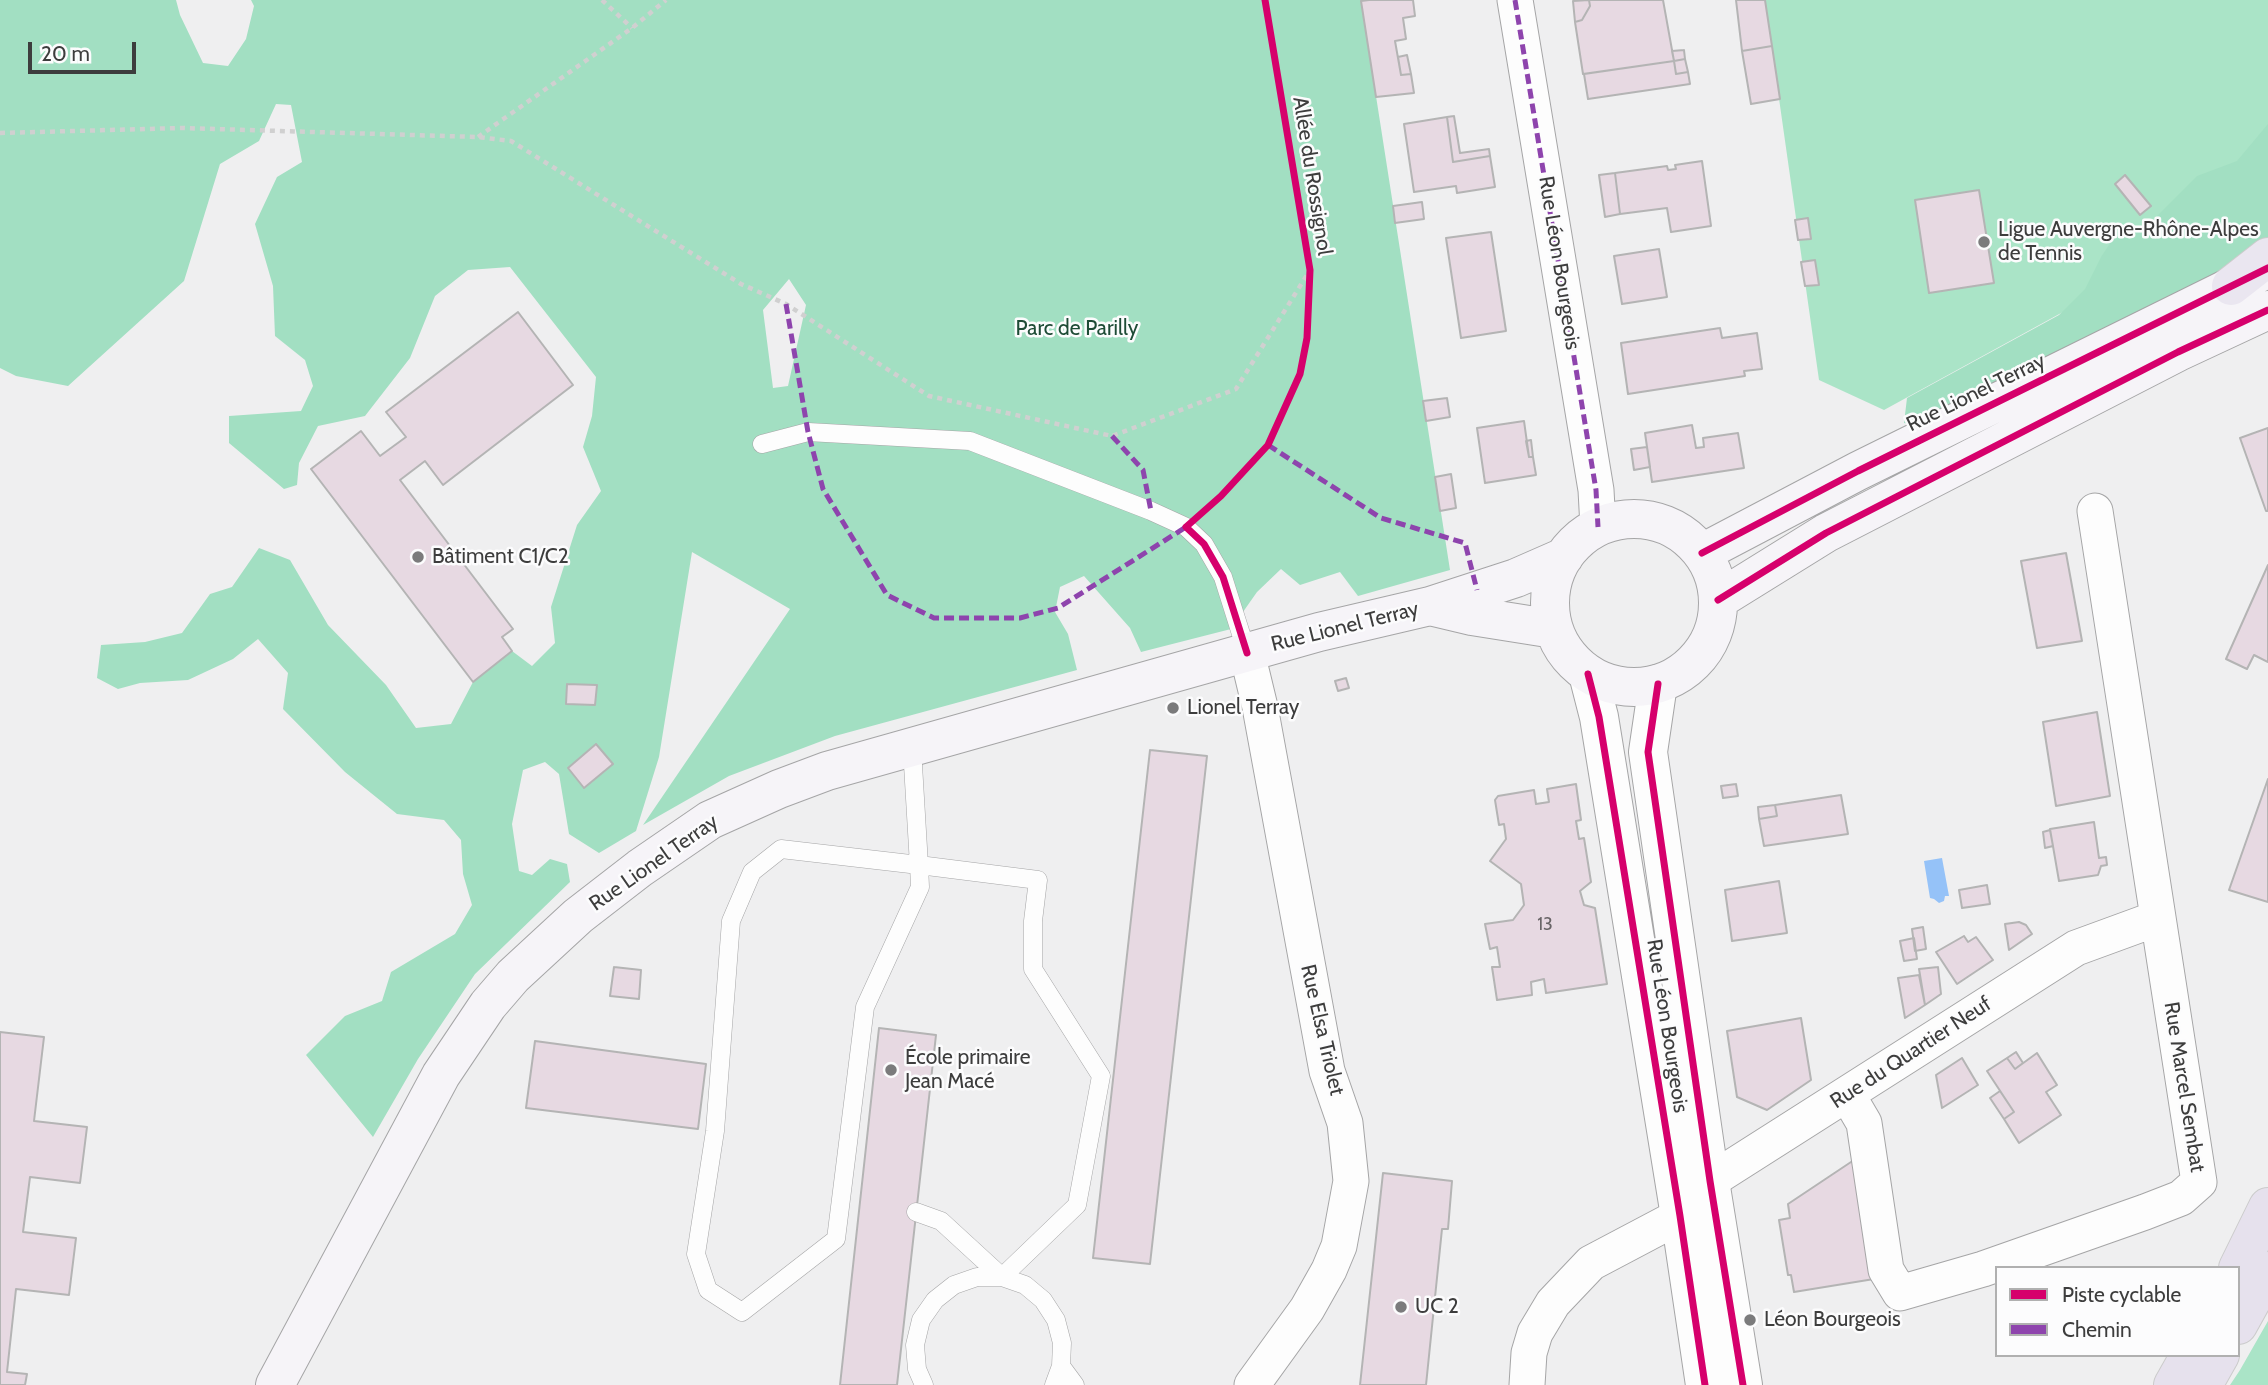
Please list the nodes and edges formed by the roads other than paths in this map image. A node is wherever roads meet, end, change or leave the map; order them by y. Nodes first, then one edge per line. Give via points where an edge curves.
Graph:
1 (1515, 0) edge
2 (2268, 257) edge
3 (2268, 268) edge
4 (2231, 286) junction
5 (2268, 310) edge
6 (762, 444) dead end
7 (2095, 510) dead end
8 (1598, 527) junction
9 (1702, 553) junction
10 (1564, 557) junction
11 (1718, 600) junction
12 (1430, 606) junction
13 (1554, 629) junction
14 (1247, 653) junction
15 (1588, 674) junction
16 (1658, 684) junction
17 (912, 748) junction
18 (919, 866) junction
19 (2158, 918) junction
20 (1847, 1094) junction
21 (1710, 1181) junction
22 (2268, 1207) edge
23 (916, 1212) dead end
24 (1680, 1216) junction
25 (2239, 1266) edge
26 (2268, 1271) edge
27 (1002, 1277) junction
28 (2240, 1321) edge
29 (2189, 1357) edge
30 (2219, 1357) edge
31 (1061, 1366) junction
32 (275, 1385) edge
33 (924, 1385) edge
34 (1054, 1385) edge
35 (1075, 1385) edge
36 (1252, 1385) edge
37 (1527, 1385) edge
38 (1705, 1385) edge
39 (1743, 1385) edge
40 (2173, 1385) edge
41 (2203, 1385) edge

1 - 8 street, Rue Léon Bourgeois via 1596,490
2 - 4 highway
3 - 4 main road, Rue Lionel Terray
4 - 9 main road, Rue Lionel Terray
5 - 11 main road via 2165,358 1826,533
6 - 14 lane via 808,432 970,441 1151,511 1186,527 1204,544 1223,578
7 - 19 street, Rue Marcel Sembat
8 - 9 main road via 1626,519 1655,522 1681,533
8 - 10 main road
9 - 11 main road via 1714,576
10 - 12 main road, Rue Lionel Terray
10 - 13 main road via 1550,600
11 - 16 main road via 1715,627 1703,652 1683,671
12 - 13 main road, Rue Lionel Terray
12 - 14 main road, Rue Lionel Terray
13 - 15 main road via 1567,655
14 - 17 main road, Rue Lionel Terray
14 - 36 street, Rue Elsa Triolet via 1327,1071 1345,1123 1351,1181 1339,1246 1329,1270
15 - 16 main road via 1634,688
15 - 24 street, Rue Léon Bourgeois via 1599,717
16 - 21 street, Rue Léon Bourgeois via 1648,752
17 - 18 lane
17 - 32 main road, Rue Lionel Terray via 815,776 710,820 578,916 513,976 441,1075
18 - 18 lane via 781,849 752,872 731,921 715,1131 696,1254 708,1290 742,1312 836,1239 865,1007 920,887
18 - 27 lane via 1038,880 1033,969 1101,1076 1077,1205
19 - 20 street, Rue du Quartier Neuf via 2076,948
19 - 20 street, Rue Marcel Sembat via 2199,1182 2181,1198 1983,1269 1900,1293 1886,1270 1864,1123
20 - 21 street, Rue du Quartier Neuf
21 - 24 street, Rue du Quartier Neuf
21 - 39 street, Rue Léon Bourgeois
22 - 25 highway
23 - 27 lane via 941,1221
24 - 37 street via 1591,1263 1552,1303 1535,1333
24 - 38 street, Rue Léon Bourgeois
26 - 28 highway
27 - 31 lane via 1025,1285 1050,1310 1062,1343
27 - 33 lane via 978,1277 954,1285 935,1300 921,1320 915,1345
29 - 40 highway
30 - 41 highway
31 - 34 lane
31 - 35 lane

